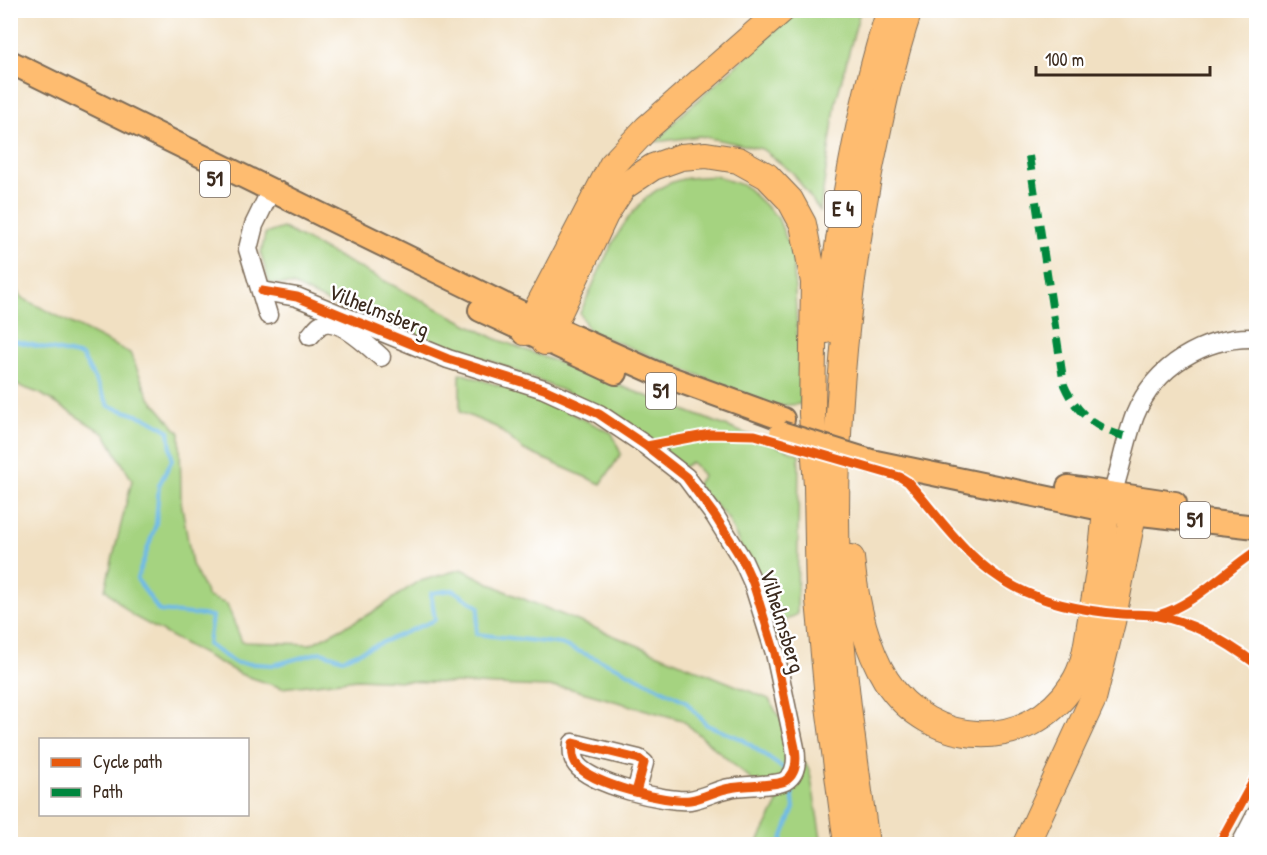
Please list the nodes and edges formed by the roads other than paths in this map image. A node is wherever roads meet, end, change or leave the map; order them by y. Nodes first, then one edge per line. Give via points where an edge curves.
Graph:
1 (782, 10) edge
2 (890, 10) edge
3 (909, 10) edge
4 (10, 62) edge
5 (10, 78) edge
6 (268, 197) junction
7 (262, 291) junction
8 (268, 315) dead end
9 (538, 330) junction
10 (310, 336) dead end
11 (1257, 338) edge
12 (381, 357) dead end
13 (842, 374) junction
14 (817, 486) junction
15 (1120, 504) junction
16 (1257, 513) edge
17 (1257, 526) edge
18 (636, 792) dead end
19 (1257, 815) edge
20 (847, 844) edge
21 (866, 844) edge
22 (1026, 844) edge
23 (1241, 844) edge

1 - 9 highway via 647,128 612,165
2 - 14 highway, E 4 via 859,130 840,229 824,355
3 - 13 highway, E 4 via 877,132 858,231
4 - 6 main road, 51
5 - 6 main road, 51
6 - 7 street via 254,225 248,249
6 - 9 main road, 51
7 - 8 street
7 - 18 street, Vilhelmsberg via 297,297 448,359 544,389 599,414 686,477 743,561 763,609 797,761 789,777 690,800
9 - 14 highway via 623,187 653,167 681,157 706,155 738,160 767,176 790,200 803,224 811,256 812,414
9 - 15 main road, 51, bridge via 650,387 872,453
10 - 12 street via 321,324 330,323 345,328
11 - 15 street via 1221,341 1200,348 1163,373 1147,391 1135,415 1125,452
13 - 15 highway via 850,549 862,620 888,682 915,711 946,729 987,735 1021,729 1064,697 1083,661 1102,559
13 - 21 highway, E 4 via 836,486 838,597
14 - 20 highway, E 4 via 820,611
15 - 16 main road, 51
15 - 17 main road, 51
15 - 22 highway via 1112,622 1093,699
19 - 23 street

